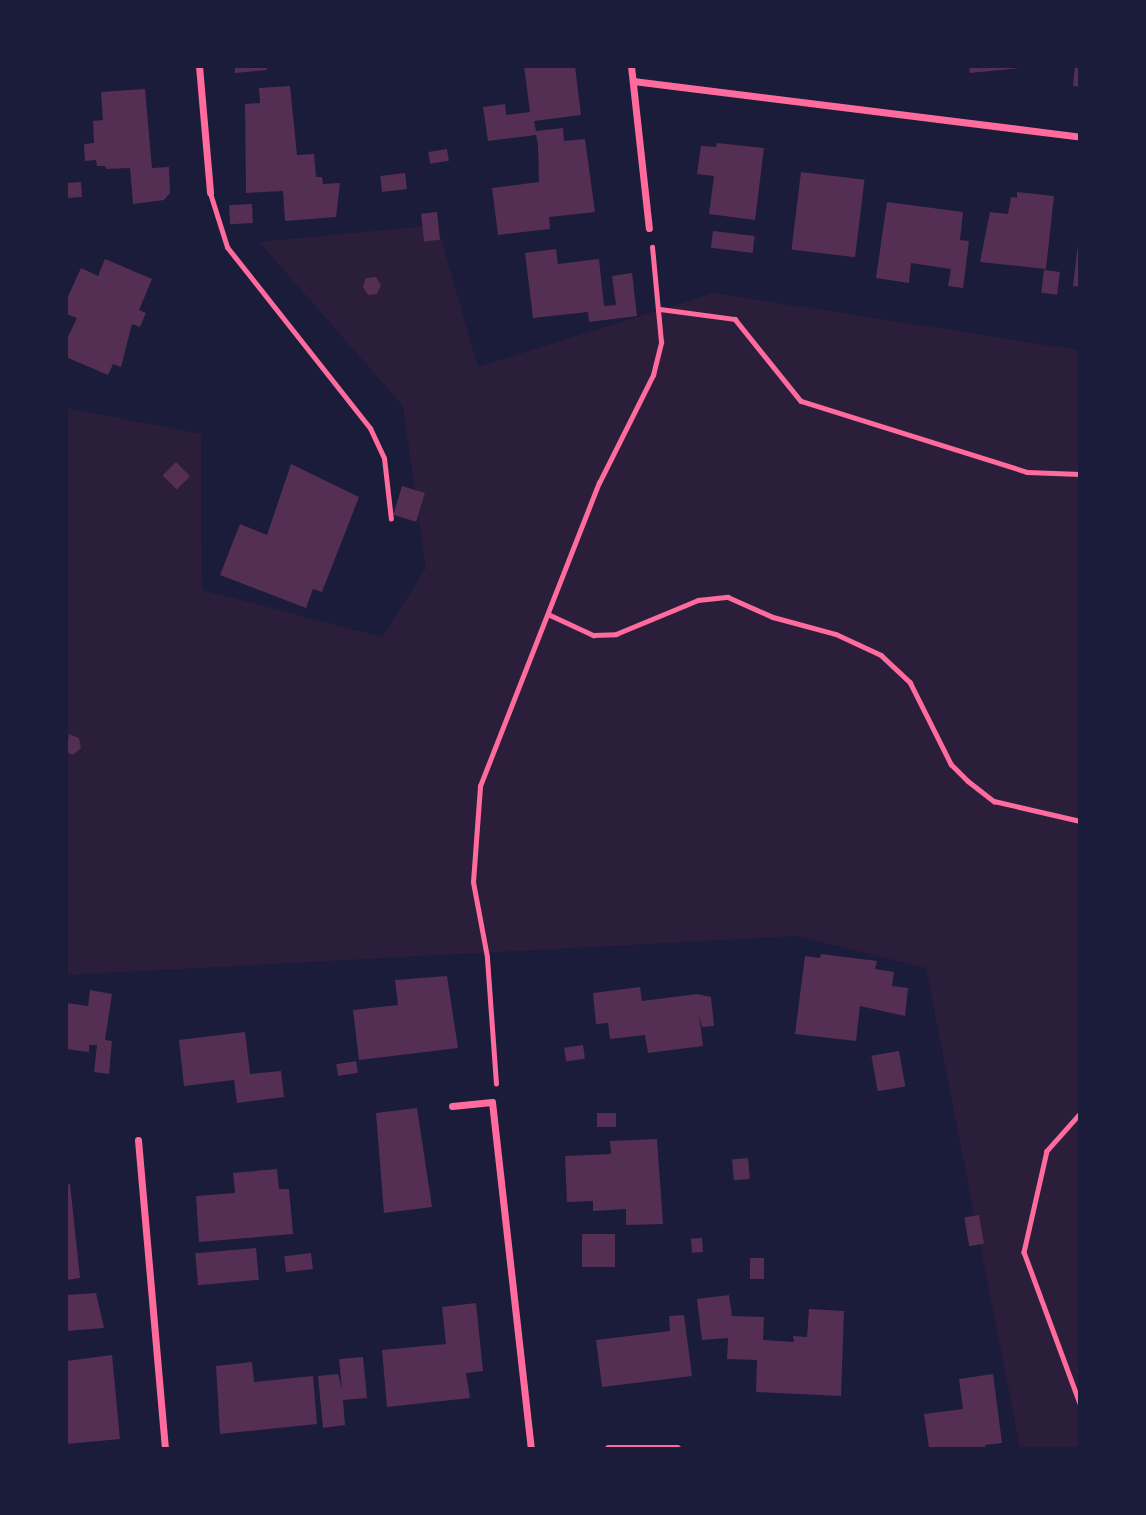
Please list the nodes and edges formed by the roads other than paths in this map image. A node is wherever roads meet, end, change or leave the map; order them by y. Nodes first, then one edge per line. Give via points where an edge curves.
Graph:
1 (199, 66) edge
2 (631, 66) edge
3 (634, 82) junction
4 (1080, 137) edge
5 (210, 193) joint
6 (649, 228) road end
7 (391, 519) dead end
8 (453, 1106) dead end
9 (138, 1140) dead end
10 (165, 1448) edge
11 (531, 1448) edge
12 (608, 1448) edge
13 (677, 1448) edge

1 - 5 street
2 - 3 street
3 - 4 street
3 - 6 street
5 - 7 lane via 227,247 370,428 384,458
8 - 11 street via 492,1102
9 - 10 street
12 - 13 street

